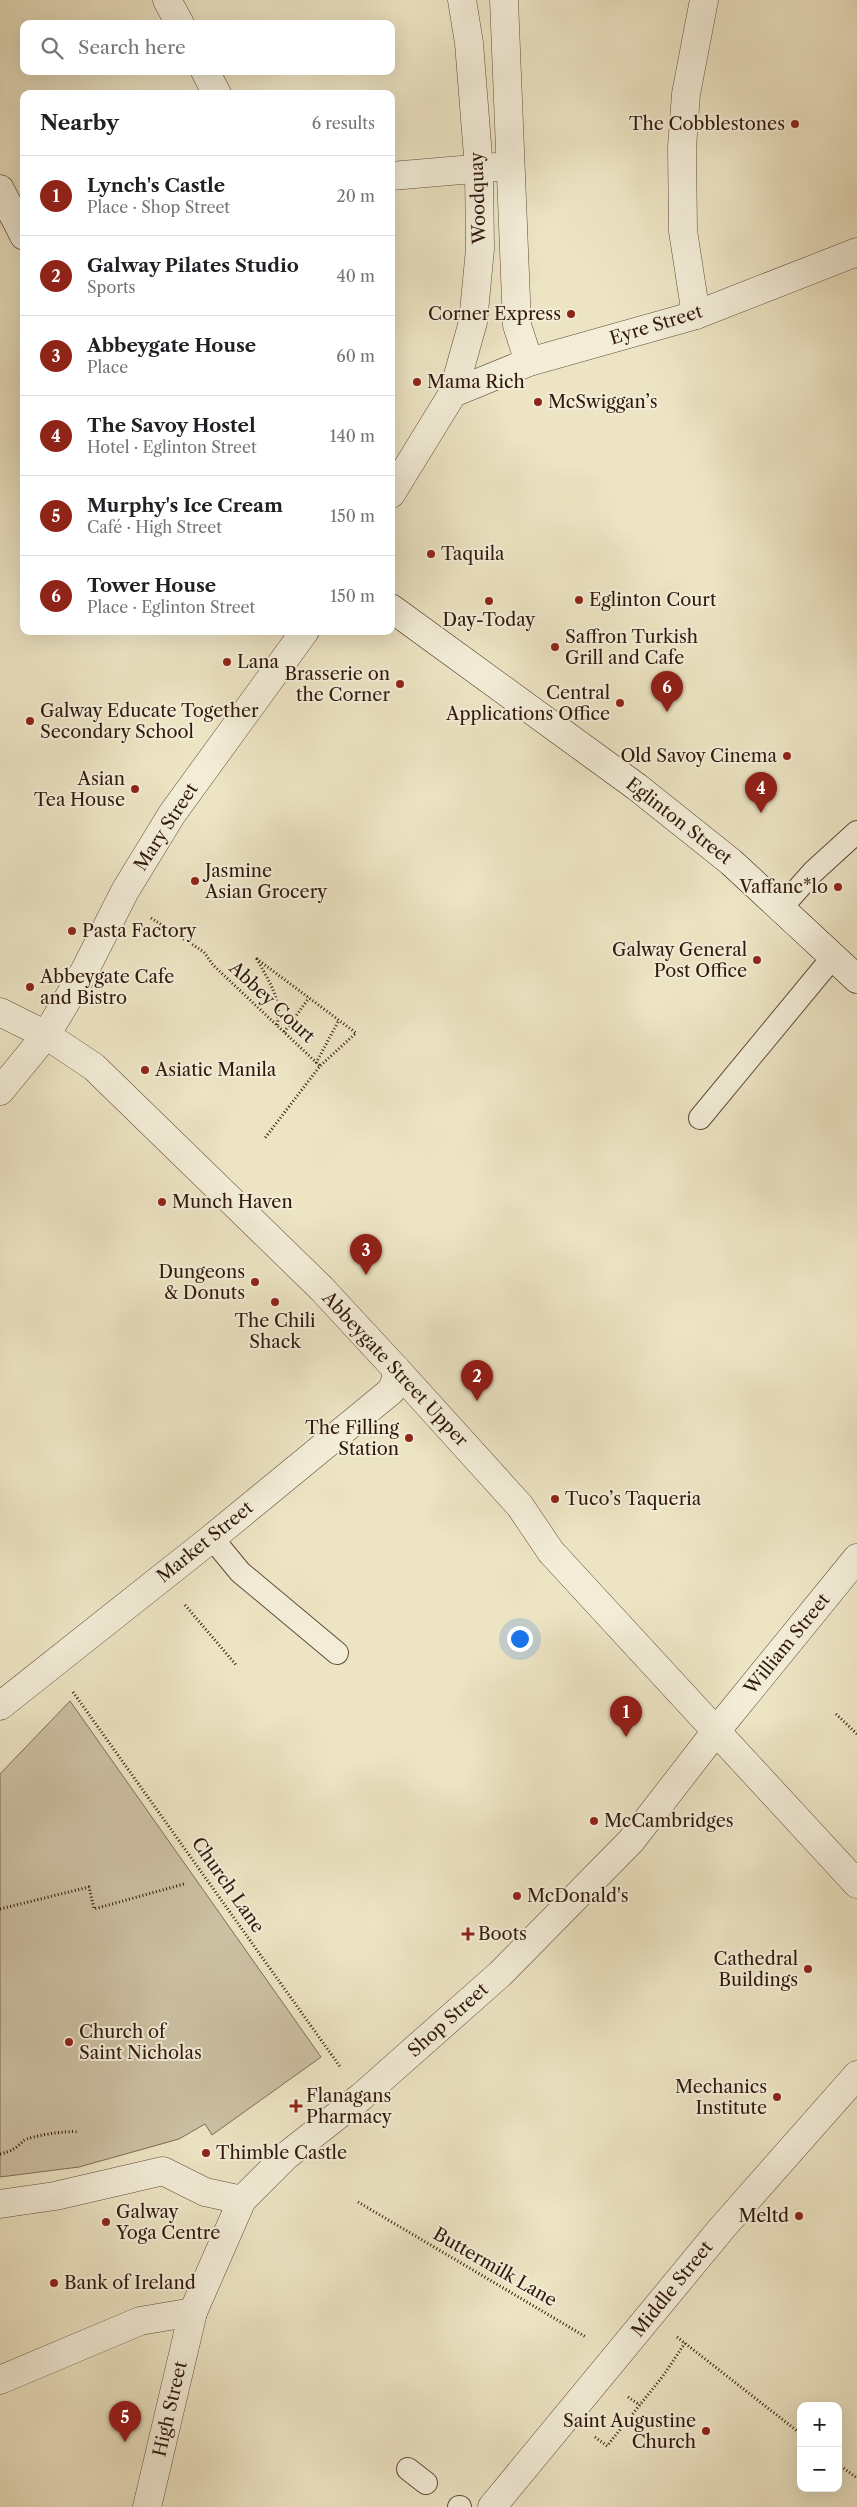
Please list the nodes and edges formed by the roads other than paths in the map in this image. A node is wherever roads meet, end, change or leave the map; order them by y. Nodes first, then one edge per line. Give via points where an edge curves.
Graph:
1 (168, 0) edge
2 (462, 0) edge
3 (504, 0) edge
4 (704, 0) edge
5 (178, 20) edge
6 (207, 75) edge
7 (215, 90) edge
8 (511, 166) junction
9 (479, 169) junction
10 (395, 176) edge
11 (0, 190) edge
12 (20, 228) edge
13 (857, 252) edge
14 (696, 315) junction
15 (528, 362) junction
16 (453, 393) junction
17 (395, 487) edge
18 (395, 611) edge
19 (302, 635) edge
20 (857, 832) edge
21 (781, 908) junction
22 (834, 957) junction
23 (857, 979) edge
24 (0, 1012) edge
25 (46, 1034) junction
26 (0, 1091) edge
27 (700, 1118) dead end
28 (396, 1369) junction
29 (212, 1538) junction
30 (857, 1558) edge
31 (337, 1652) dead end
32 (0, 1706) edge
33 (717, 1730) junction
34 (857, 1884) edge
35 (857, 2075) edge
36 (242, 2200) junction
37 (0, 2204) edge
38 (193, 2312) junction
39 (0, 2380) edge
40 (408, 2469) dead end
41 (426, 2483) dead end
42 (147, 2507) edge
43 (492, 2507) edge

1 - 5 street
2 - 9 street, Woodquay via 469,43
3 - 8 street, Woodquay
4 - 14 street via 686,94 682,147 683,231
6 - 7 street
8 - 9 street
8 - 15 street, Woodquay via 517,325
9 - 10 street
9 - 16 street, Woodquay via 480,249 472,322
11 - 12 street
13 - 14 street, Eyre Street
14 - 15 street, Eyre Street
15 - 16 street, Eyre Street
16 - 17 street, Woodquay
18 - 21 street, Eglinton Street via 637,787 731,862
19 - 25 street, Mary Street via 172,814 125,891 84,972
20 - 21 lane via 813,872
21 - 22 street, Eglinton Street
22 - 23 street, Eglinton Street
22 - 27 lane
24 - 25 street, Abbeygate Street Upper
25 - 26 street, Mary Street
25 - 28 street, Abbeygate Street Upper via 94,1068 321,1288
28 - 29 street, Market Street via 391,1391
28 - 33 street, Abbeygate Street Upper via 520,1506 551,1552
29 - 31 lane via 240,1572
29 - 32 street, Market Street
30 - 33 street, William Street
33 - 34 street, Abbeygate Street Upper
33 - 36 street, Shop Street via 631,1841 500,1974 361,2097 286,2156
35 - 43 street, Middle Street via 722,2228
36 - 37 street via 205,2192 163,2171 55,2196
36 - 38 street, Shop Street
38 - 39 street via 140,2321
38 - 42 street, High Street
40 - 41 lane

